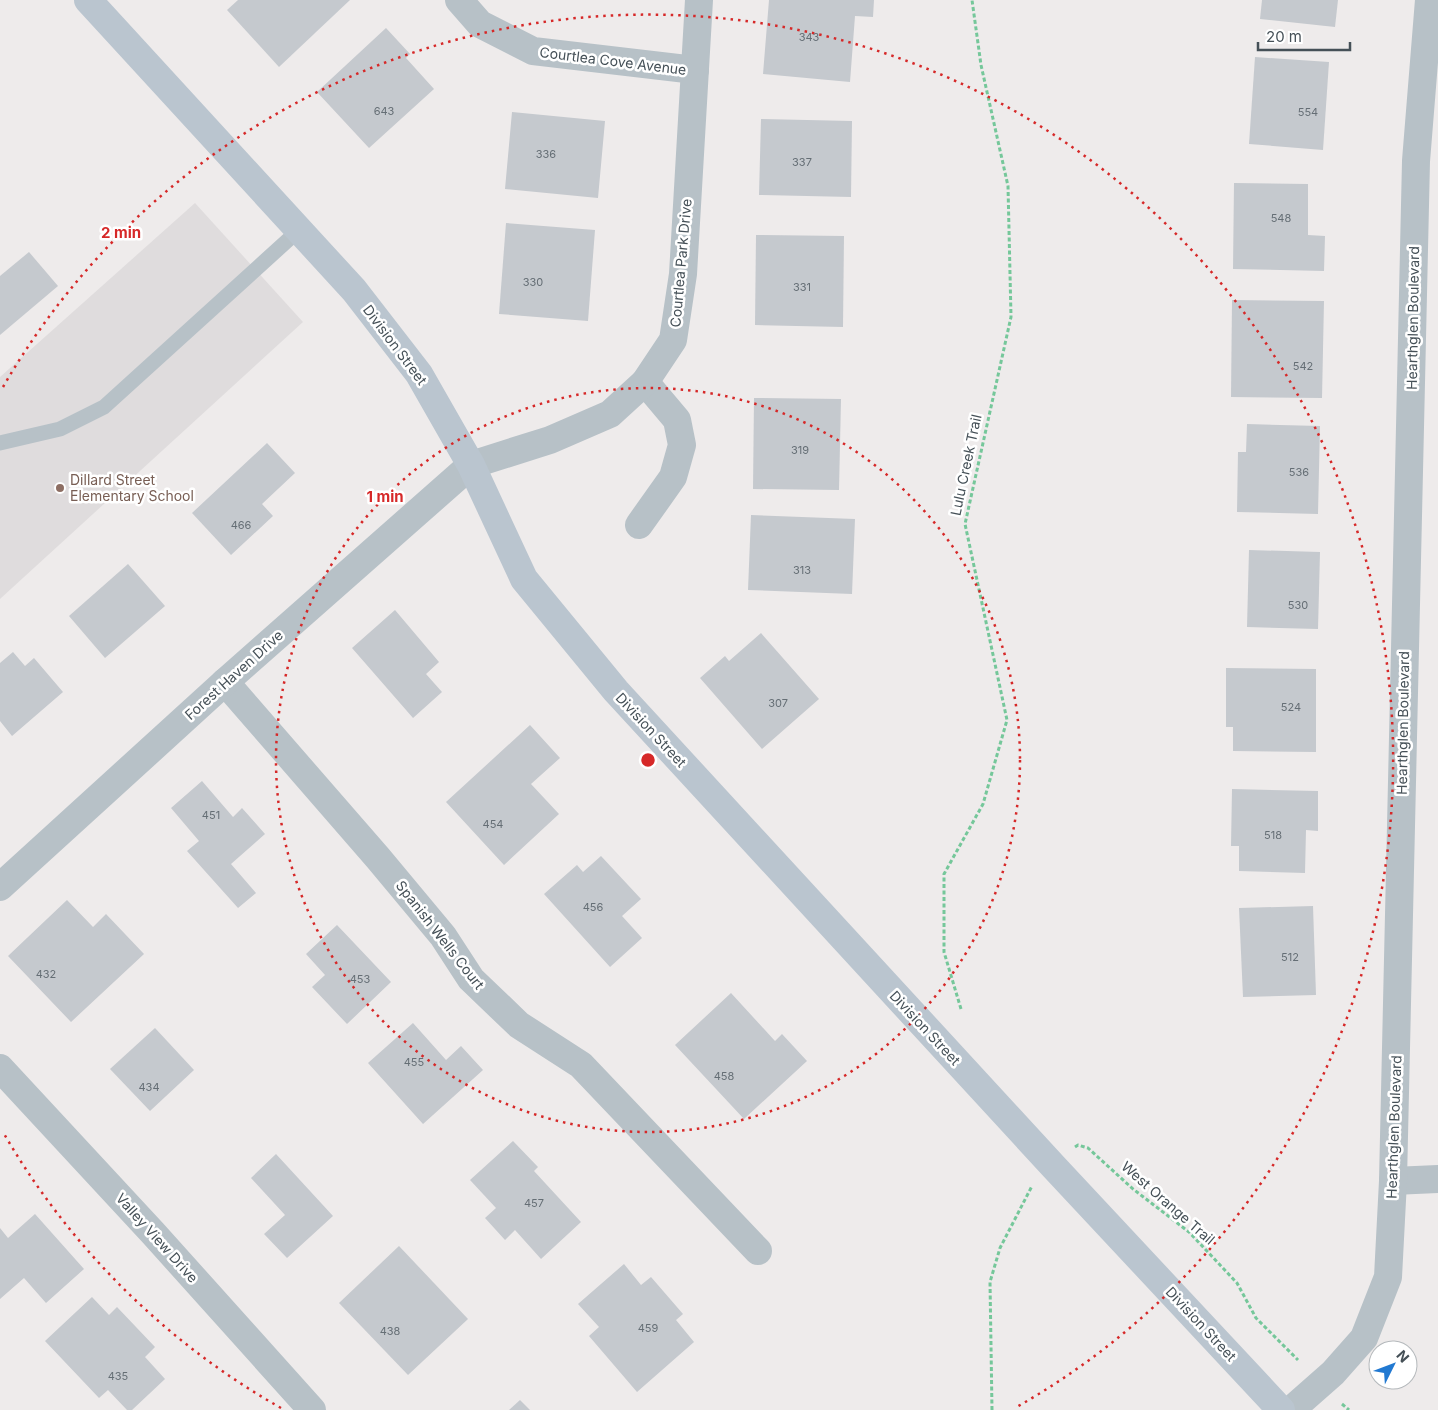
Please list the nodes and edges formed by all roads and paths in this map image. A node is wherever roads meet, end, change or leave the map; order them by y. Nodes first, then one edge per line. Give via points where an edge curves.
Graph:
1 (88, 0) edge
2 (459, 0) edge
3 (699, 0) edge
4 (972, 0) edge
5 (1429, 0) edge
6 (695, 70) junction
7 (1427, 161) edge
8 (299, 230) junction
9 (645, 382) junction
10 (0, 443) edge
11 (470, 465) junction
12 (639, 524) dead end
13 (225, 682) junction
14 (0, 886) edge
15 (961, 1010) dead end
16 (0, 1068) edge
17 (1073, 1149) dead end
18 (1438, 1180) edge
19 (1393, 1181) junction
20 (1034, 1184) dead end
21 (758, 1251) dead end
22 (1298, 1360) dead end
23 (312, 1410) edge
24 (992, 1410) edge
25 (1281, 1410) edge
26 (1291, 1410) edge

1 - 8 street, Division Street
2 - 6 street, Courtlea Cove Avenue via 480,24 533,51
3 - 6 street, Courtlea Park Drive
4 - 15 path, Lulu Creek Trail via 981,65 1008,186 1010,317 965,524 1008,720 983,804 944,874 944,952
5 - 7 street, Hearthglen Boulevard
6 - 9 street, Courtlea Park Drive via 683,274 673,340
7 - 19 street, Hearthglen Boulevard
8 - 10 lane via 104,407 60,429
8 - 11 street, Division Street via 354,290 419,374
9 - 11 street, Courtlea Park Drive via 610,414 550,440
9 - 12 street via 677,420 682,445 673,477
11 - 13 street, Forest Haven Drive
11 - 25 street, Division Street via 524,579 616,691
13 - 14 street, Forest Haven Drive
13 - 21 street, Spanish Wells Court via 420,908 471,979 519,1026 580,1065
16 - 23 street, Valley View Drive
17 - 22 path, West Orange Trail via 1078,1144 1088,1148 1133,1189 1189,1232 1237,1283 1256,1318
18 - 19 street
19 - 26 street, Hearthglen Boulevard via 1388,1277 1364,1338 1333,1373
20 - 24 path via 1000,1248 990,1282

